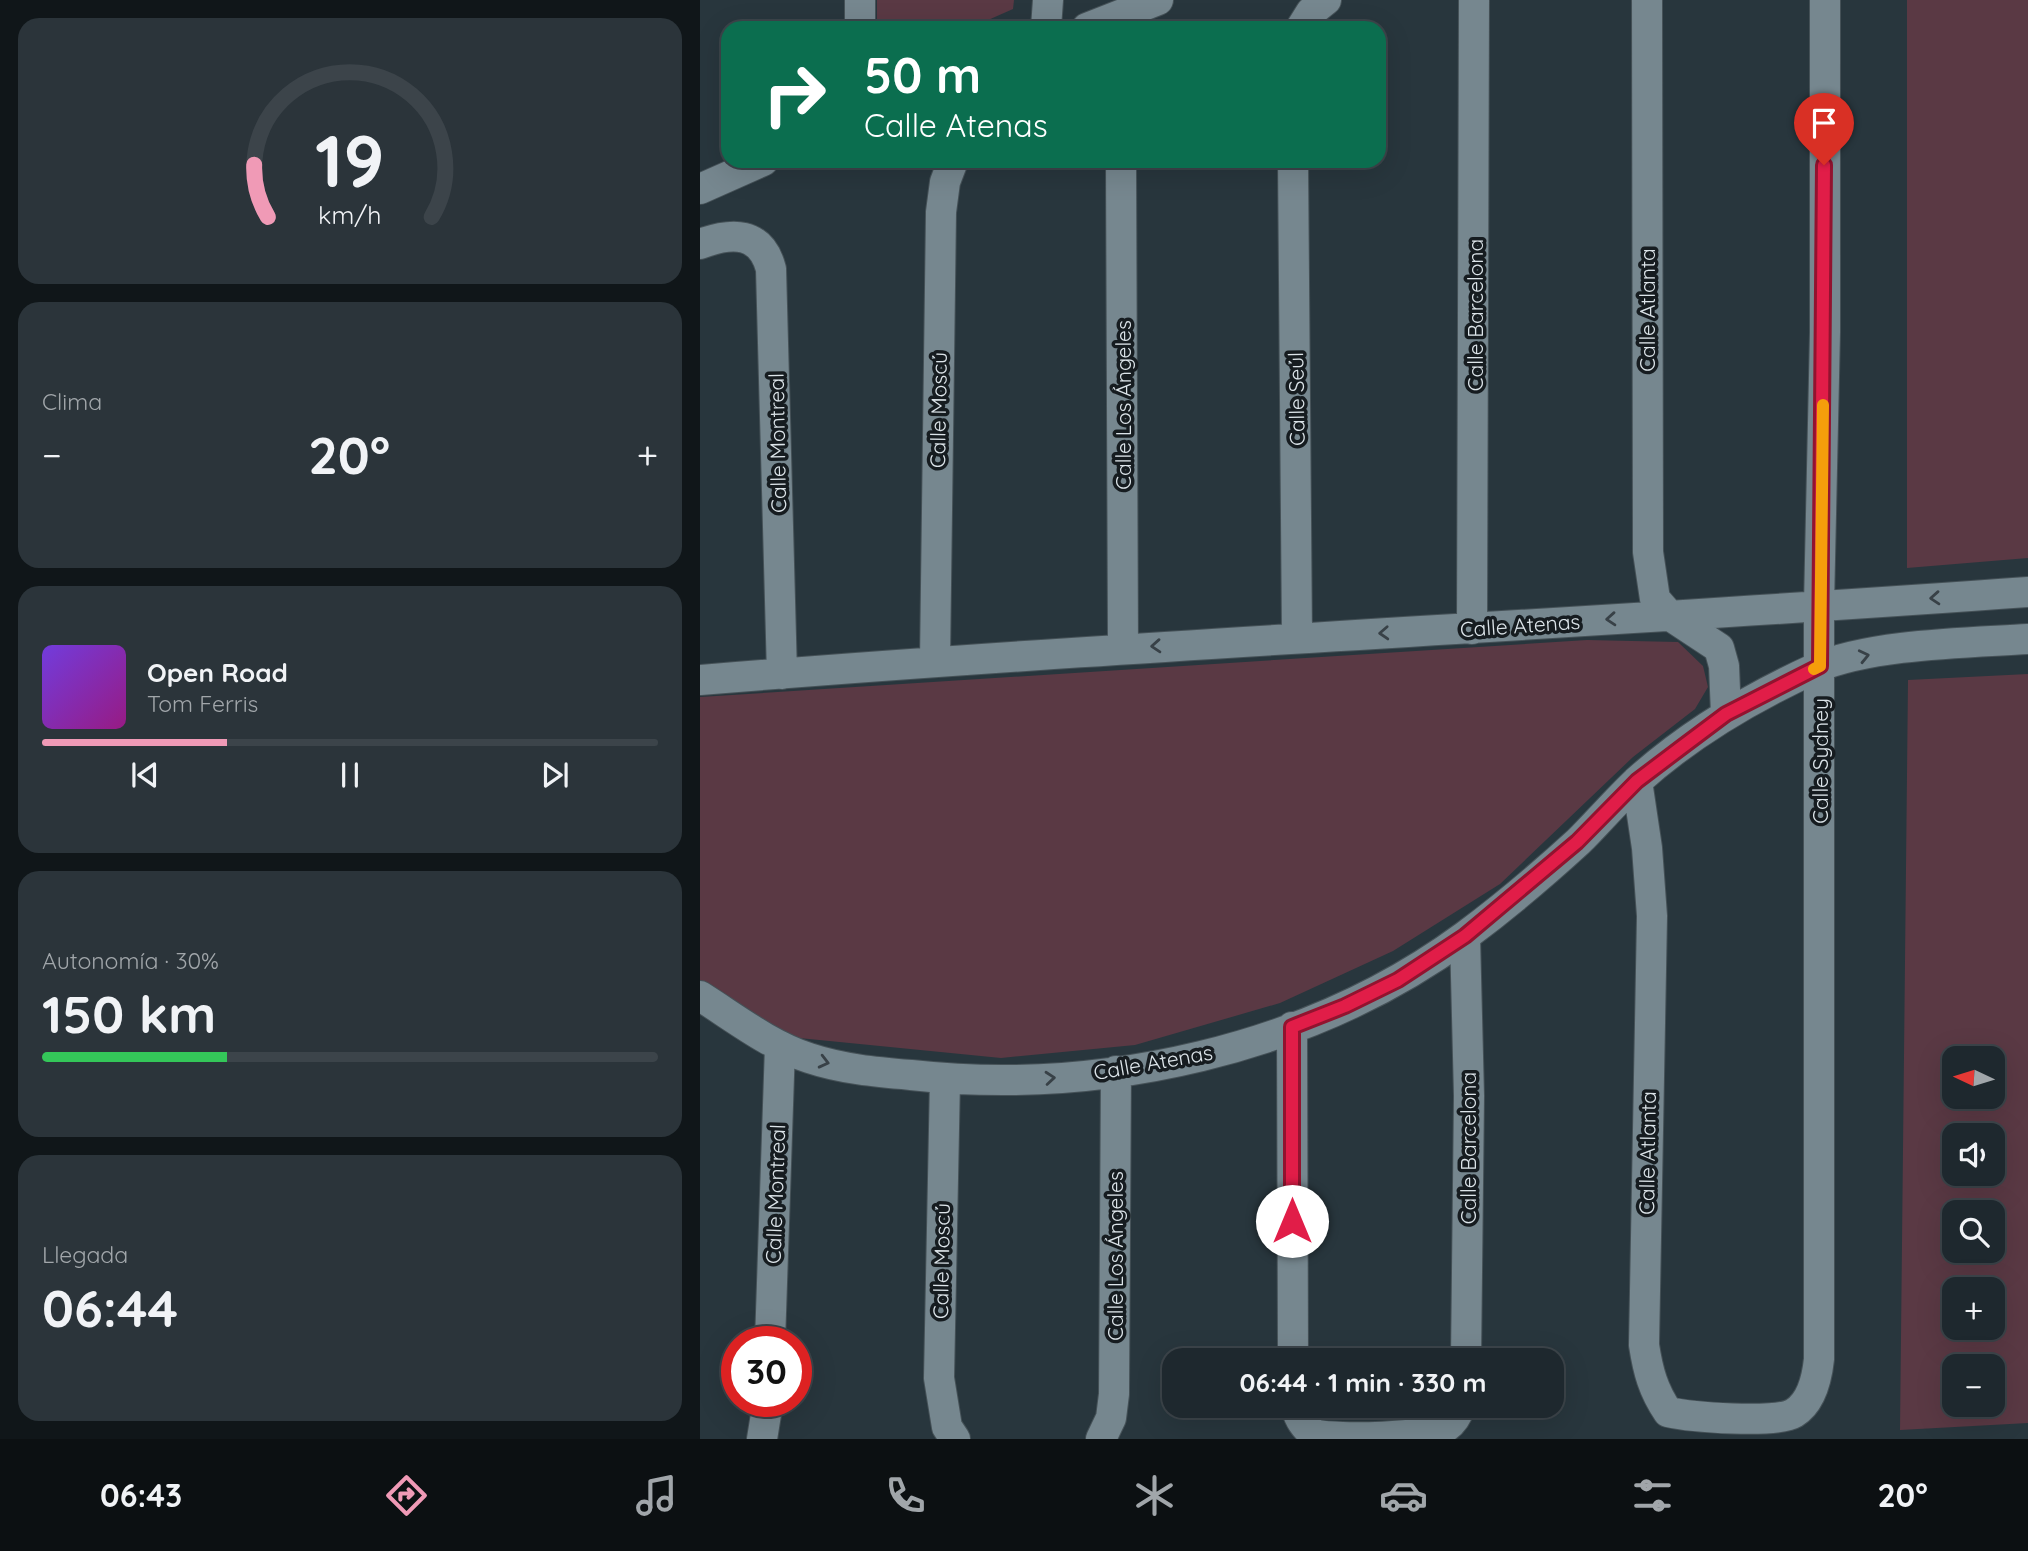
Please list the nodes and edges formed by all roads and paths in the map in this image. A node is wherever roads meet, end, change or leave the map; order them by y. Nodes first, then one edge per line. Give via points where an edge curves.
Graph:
1 (860, 0) edge
2 (1048, 0) edge
3 (1158, 0) edge
4 (1326, 0) edge
5 (1474, 0) edge
6 (1647, 0) edge
7 (1825, 0) edge
8 (860, 21) edge
9 (1046, 21) edge
10 (1105, 21) edge
11 (1305, 21) edge
12 (747, 168) edge
13 (950, 168) edge
14 (1121, 168) edge
15 (1293, 168) edge
16 (700, 189) edge
17 (700, 244) edge
18 (2028, 592) edge
19 (1986, 595) junction
20 (1819, 606) junction
21 (1669, 615) junction
22 (1472, 629) junction
23 (1297, 637) junction
24 (2028, 639) edge
25 (1989, 642) junction
26 (1123, 648) junction
27 (935, 660) junction
28 (1820, 666) junction
29 (782, 674) junction
30 (700, 680) edge
31 (1726, 714) junction
32 (1637, 781) junction
33 (1465, 936) junction
34 (700, 996) edge
35 (1292, 1027) junction
36 (780, 1046) junction
37 (1116, 1071) junction
38 (945, 1079) junction
39 (771, 1326) edge
40 (1293, 1348) edge
41 (1466, 1348) edge
42 (766, 1417) edge
43 (1301, 1418) edge
44 (1455, 1418) edge
45 (1776, 1418) joint
46 (762, 1439) edge
47 (955, 1439) edge
48 (1101, 1439) edge

1 - 8 street
2 - 9 street
3 - 10 street
4 - 11 street
5 - 22 street, Calle Barcelona
6 - 21 street, Calle Atlanta via 1648,552 1655,599
7 - 20 street, Calle Sydney
12 - 16 street
13 - 27 street, Calle Moscú via 941,212
14 - 26 street, Calle Los Ángeles
15 - 23 street, Calle Seúl
17 - 29 street, Calle Montreal via 732,236 752,240 766,253 771,270
18 - 19 street, Calle Atenas
19 -> 20 street, Calle Atenas
19 - 25 street
20 - 21 street, Calle Atenas
20 - 28 street, Calle Sydney
21 -> 22 street, Calle Atenas
21 - 31 street via 1718,648 1724,666
22 -> 23 street, Calle Atenas
23 -> 26 street, Calle Atenas
24 - 25 street, Calle Atenas
28 -> 25 street, Calle Atenas via 1895,649
26 - 27 street, Calle Atenas
27 - 29 street, Calle Atenas
28 - 31 street, Calle Atenas
28 - 45 street, Calle Sydney via 1819,1359 1806,1401 1794,1413
29 - 30 street, Calle Atenas
31 - 32 street, Calle Atenas
32 - 33 street, Calle Atenas via 1577,842
32 - 45 street, Calle Atlanta via 1652,916 1644,1345 1648,1368 1654,1392 1668,1412 1690,1417
33 - 35 street, Calle Atenas via 1398,980
33 - 41 street, Calle Barcelona via 1469,1082
34 - 36 street, Calle Atenas
35 - 37 street, Calle Atenas via 1181,1062
35 - 40 street
36 -> 38 street, Calle Atenas via 854,1069
36 - 39 street, Calle Montreal
38 -> 37 street, Calle Atenas via 997,1081
37 - 48 street, Calle Los Ángeles via 1114,1394 1111,1418
38 - 47 street, Calle Moscú via 939,1378 947,1427
42 - 46 street
43 - 44 street via 1305,1428 1319,1436 1427,1434 1446,1428

